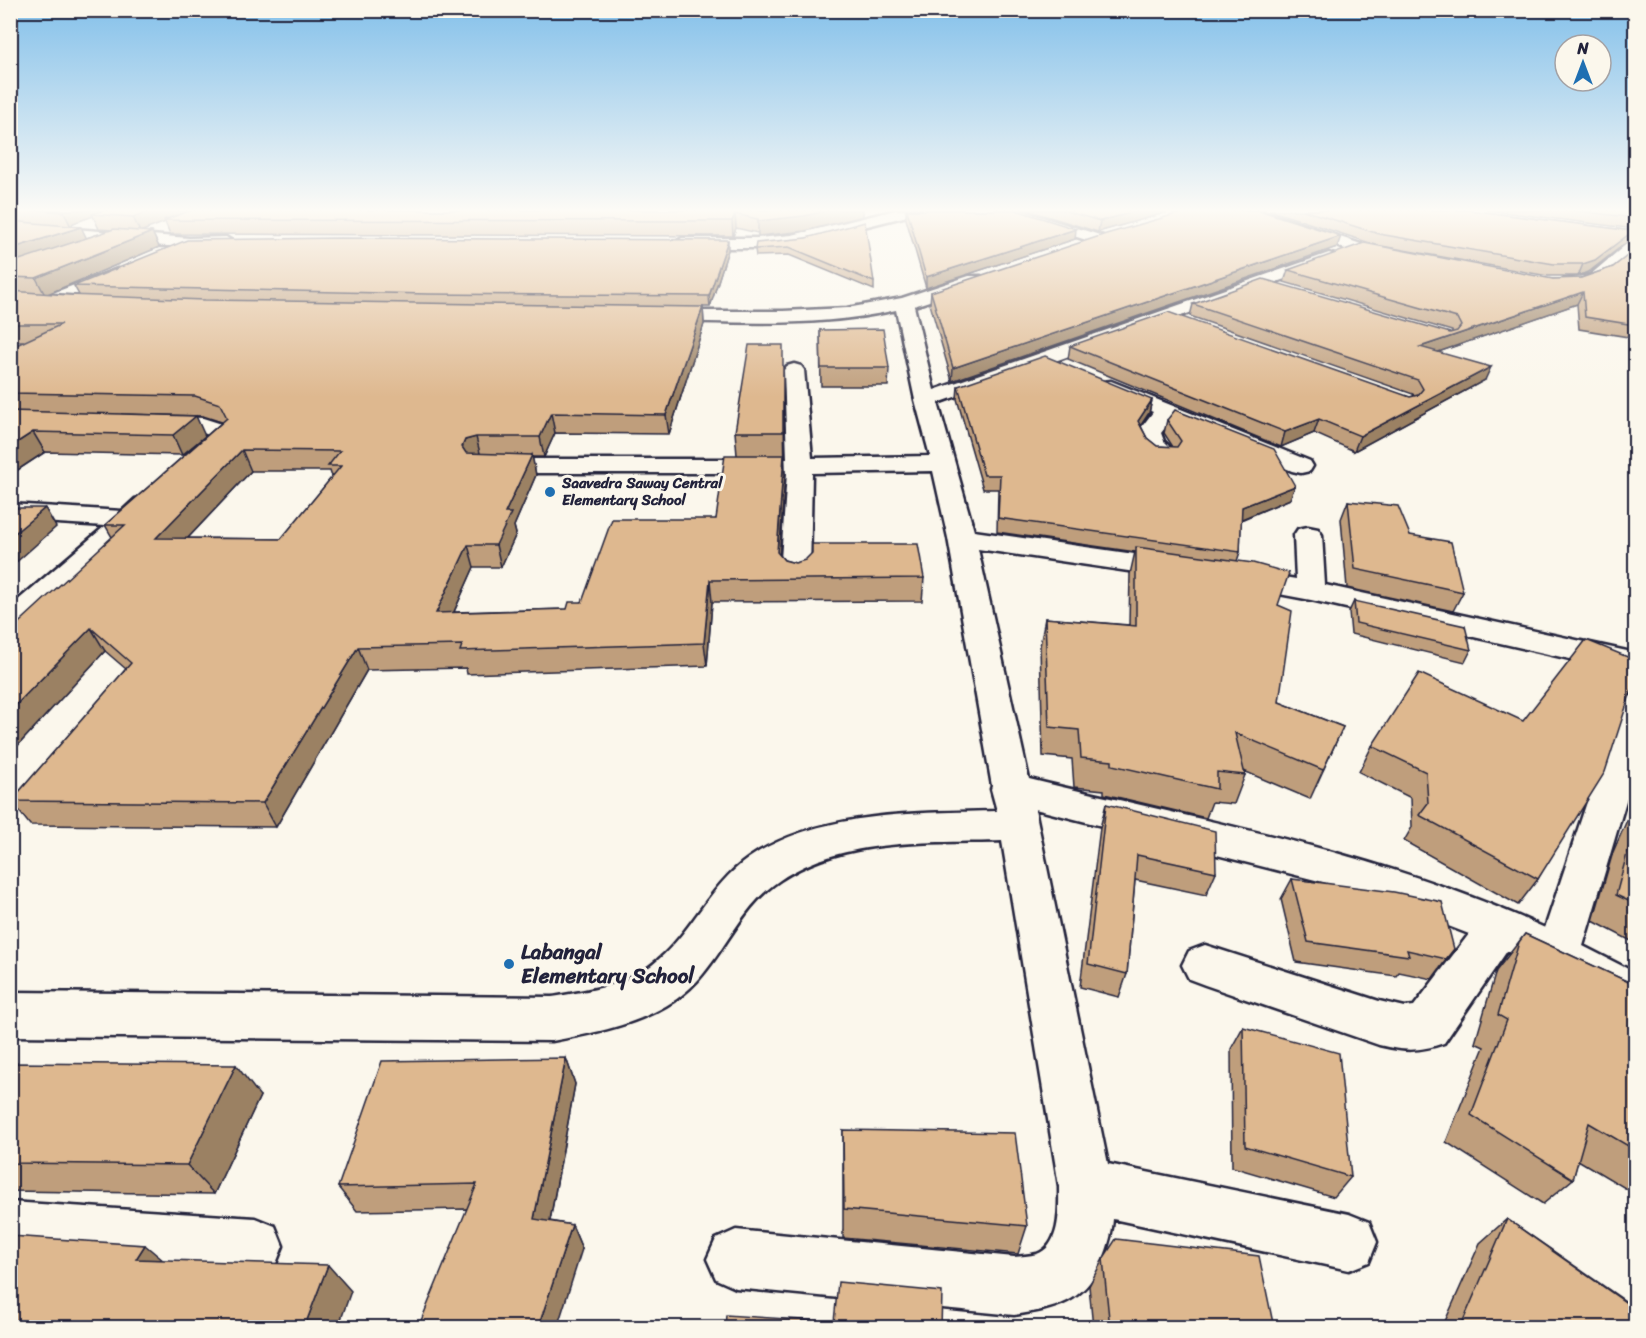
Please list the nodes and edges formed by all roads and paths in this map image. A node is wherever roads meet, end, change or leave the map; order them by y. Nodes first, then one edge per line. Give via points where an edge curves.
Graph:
1 (117, 272) edge
2 (1287, 272) edge
3 (1601, 272) edge
4 (990, 275) edge
5 (1259, 282) junction
6 (1548, 283) edge
7 (1292, 292) edge
8 (904, 304) junction
9 (84, 305) edge
10 (646, 315) edge
11 (1164, 315) junction
12 (1197, 327) edge
13 (1042, 358) junction
14 (794, 370) dead end
15 (1074, 371) edge
16 (1095, 380) edge
17 (926, 400) junction
18 (1168, 410) junction
19 (136, 423) edge
20 (1164, 453) edge
21 (944, 463) junction
22 (481, 466) edge
23 (800, 466) junction
24 (1301, 466) dead end
25 (10, 512) edge
26 (129, 519) junction
27 (1308, 535) dead end
28 (962, 538) junction
29 (795, 574) edge
30 (1311, 591) junction
31 (10, 624) edge
32 (1635, 664) edge
33 (1635, 706) edge
34 (1014, 807) junction
35 (1500, 927) junction
36 (1558, 955) junction
37 (1205, 965) dead end
38 (1635, 997) edge
39 (10, 1014) edge
40 (1086, 1186) junction
41 (10, 1230) edge
42 (1349, 1242) dead end
43 (255, 1246) dead end
44 (736, 1260) dead end

1 - 9 street via 35,302
2 - 5 street
3 - 6 street via 1595,279 1576,284
4 - 8 street
5 - 7 street
5 - 11 street
8 - 10 street via 784,316
8 - 17 street
11 - 12 street
11 - 13 street
13 - 15 street
13 - 17 street
14 - 23 street
16 - 18 street
17 - 21 street
18 - 20 street via 1149,433 1153,444
18 - 24 street
19 - 26 street via 203,425 220,431 221,437
21 - 23 street
21 - 28 street
22 - 23 street
23 - 29 street
25 - 26 street
26 - 31 street
27 - 30 street
28 - 30 street
28 - 34 street
30 - 32 street
33 - 36 street
34 - 35 street via 1361,875
34 - 39 street via 839,837 802,850 766,867 739,889 686,962 655,988 625,1002 572,1015 552,1019
34 - 40 street
35 - 36 street
35 - 37 street via 1427,1027 1405,1029 1379,1023
36 - 38 street
40 - 42 street
40 - 44 street via 1087,1221 1076,1257 1051,1279 1014,1286
41 - 43 street

